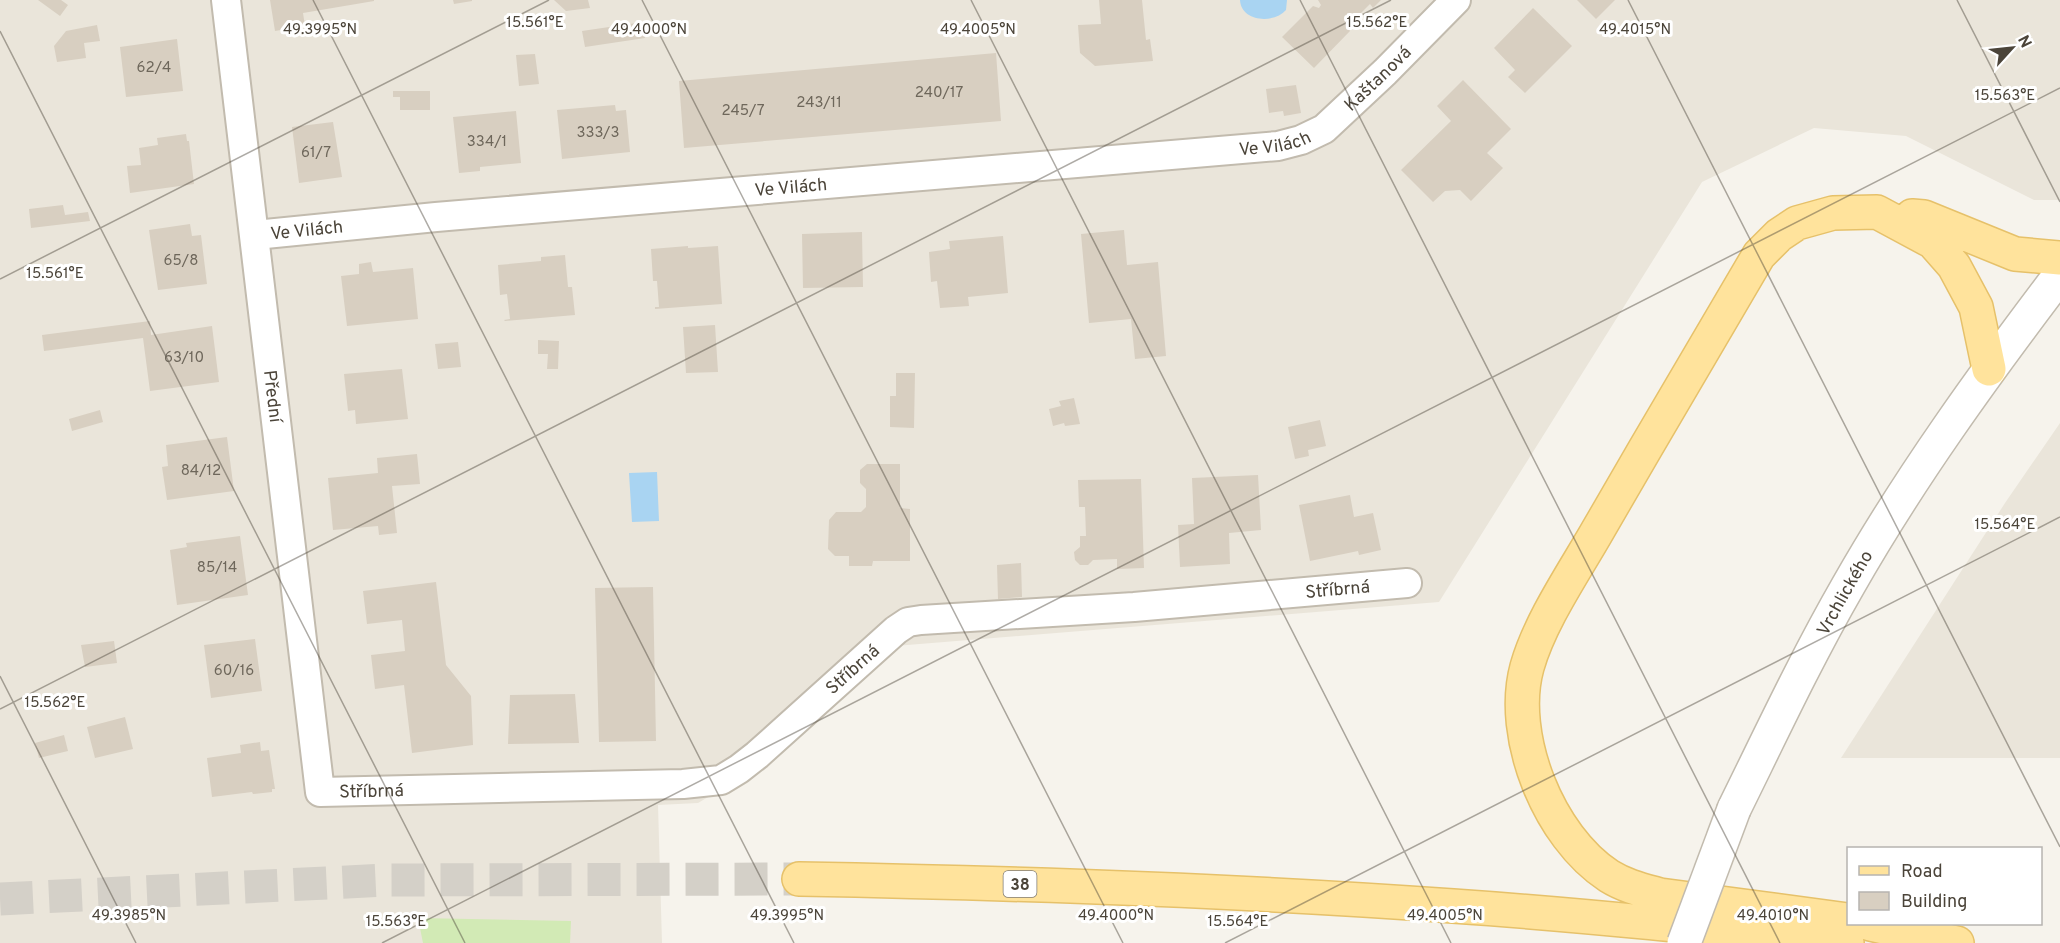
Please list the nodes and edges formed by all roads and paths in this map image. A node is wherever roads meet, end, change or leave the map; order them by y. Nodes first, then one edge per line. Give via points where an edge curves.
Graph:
1 (226, 0) edge
2 (1456, 0) edge
3 (1324, 129) joint
4 (1877, 212) junction
5 (255, 235) junction
6 (2060, 258) edge
7 (2060, 275) edge
8 (1989, 369) junction
9 (1407, 583) dead end
10 (320, 792) joint
11 (800, 879) tunnel mouth
12 (1847, 920) edge
13 (1875, 925) edge
14 (1684, 943) edge
15 (1846, 943) edge
16 (1957, 943) edge

1 - 5 street, Přední
2 - 3 street, Kaštanová
3 - 5 street, Ve Vilách via 1278,146
4 - 6 main road via 1924,217 2014,254
4 - 8 main road via 1933,242 1954,266 1976,308
4 - 12 main road via 1833,213 1797,223 1759,255 1537,637 1526,669 1523,709 1526,744 1542,795 1574,843 1607,875 1660,895
5 - 10 street, Přední
7 - 8 street, Vrchlického
8 - 14 street, Vrchlického, bridge via 1902,497 1815,645 1734,809
9 - 10 street, Stříbrná via 908,622 757,755 721,780
11 - 15 main road, 38 via 978,882 1428,904
13 - 16 main road

